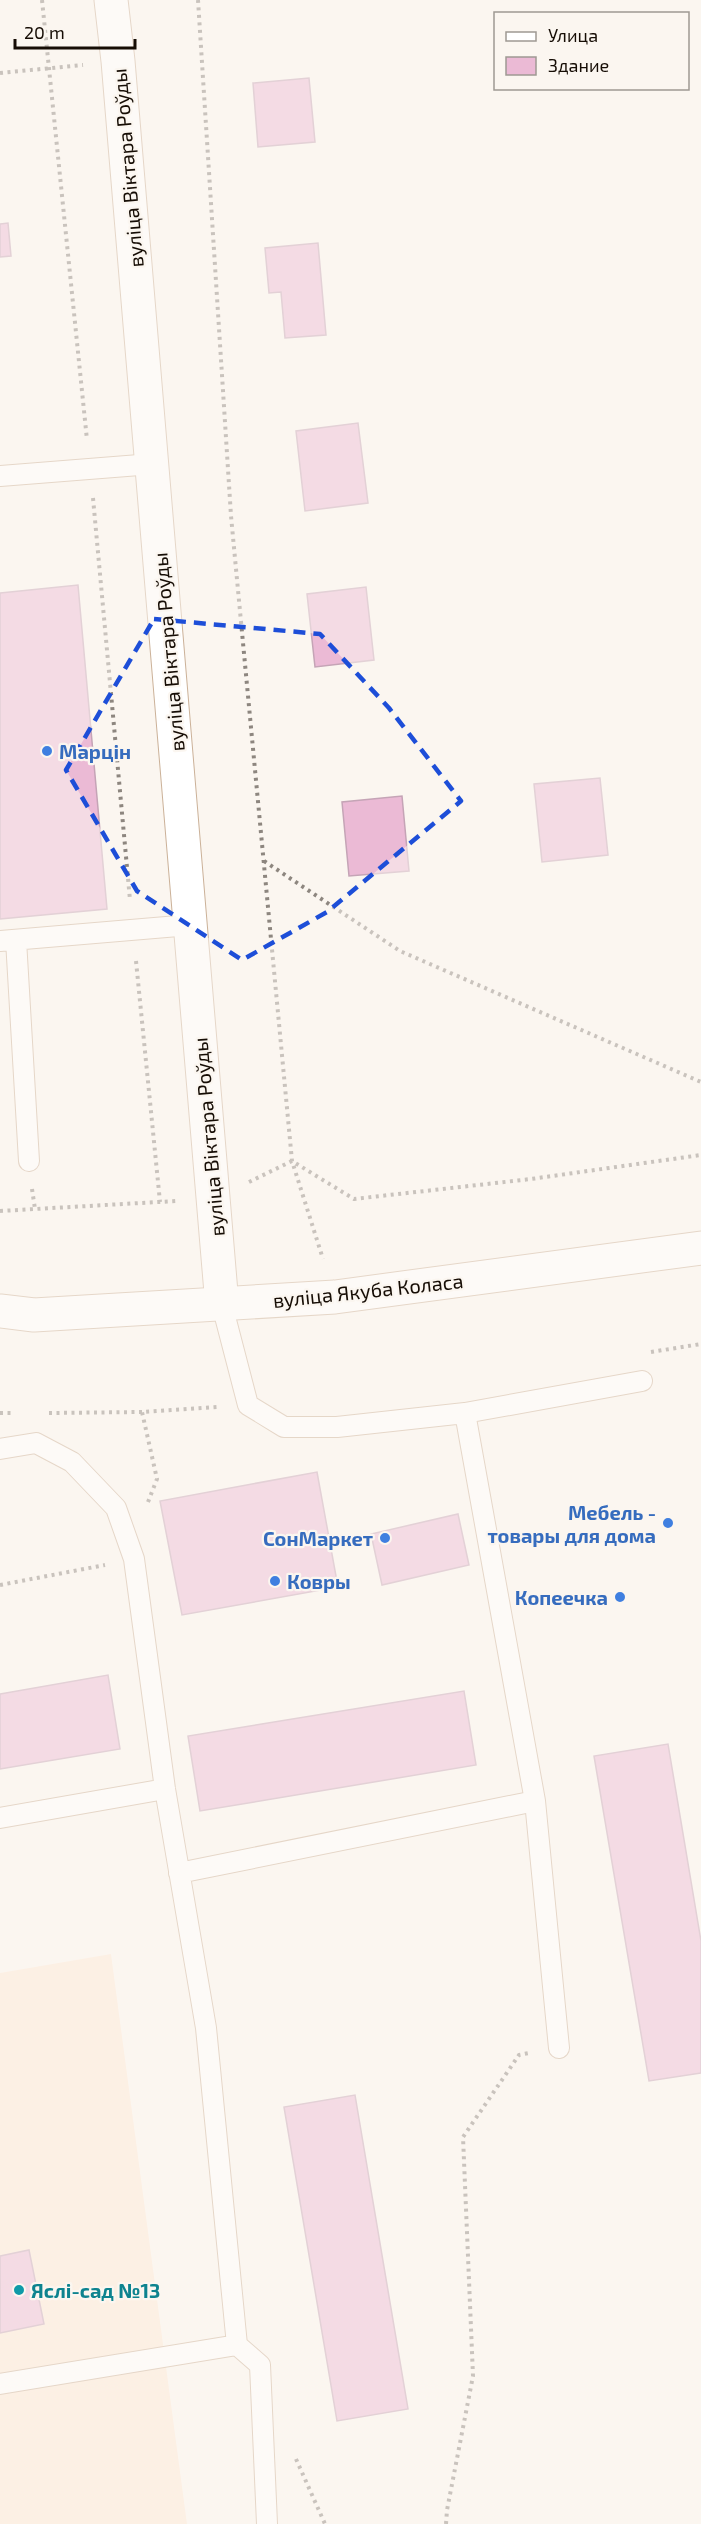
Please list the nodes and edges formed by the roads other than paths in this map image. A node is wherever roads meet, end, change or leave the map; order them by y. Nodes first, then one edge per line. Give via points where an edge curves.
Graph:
1 (111, 0) edge
2 (152, 464) junction
3 (0, 476) edge
4 (190, 925) junction
5 (8, 941) edge
6 (29, 1161) dead end
7 (701, 1248) edge
8 (222, 1305) junction
9 (0, 1311) edge
10 (34, 1315) junction
11 (0, 1322) edge
12 (642, 1381) dead end
13 (465, 1413) junction
14 (0, 1449) edge
15 (165, 1789) junction
16 (535, 1801) junction
17 (0, 1818) edge
18 (179, 1873) junction
19 (560, 2048) road end
20 (237, 2345) junction
21 (0, 2384) edge
22 (267, 2524) edge

1 - 2 street, вуліца Віктара Роўды
2 - 3 lane
2 - 4 street, вуліца Віктара Роўды
4 - 5 lane
4 - 8 street, вуліца Віктара Роўды
5 - 6 lane
7 - 8 street, вуліца Якуба Коласа via 335,1297
8 - 10 street, вуліца Якуба Коласа
8 - 13 lane via 248,1405 284,1427 337,1427
9 - 10 street, вуліца Якуба Коласа
10 - 11 street, вуліца Якуба Коласа
12 - 13 lane
13 - 16 lane
14 - 15 lane via 36,1443 72,1462 116,1508 134,1559
15 - 17 lane
15 - 18 lane
16 - 18 lane
16 - 19 lane
18 - 20 lane via 206,2028
20 - 21 lane
20 - 22 lane via 260,2365

